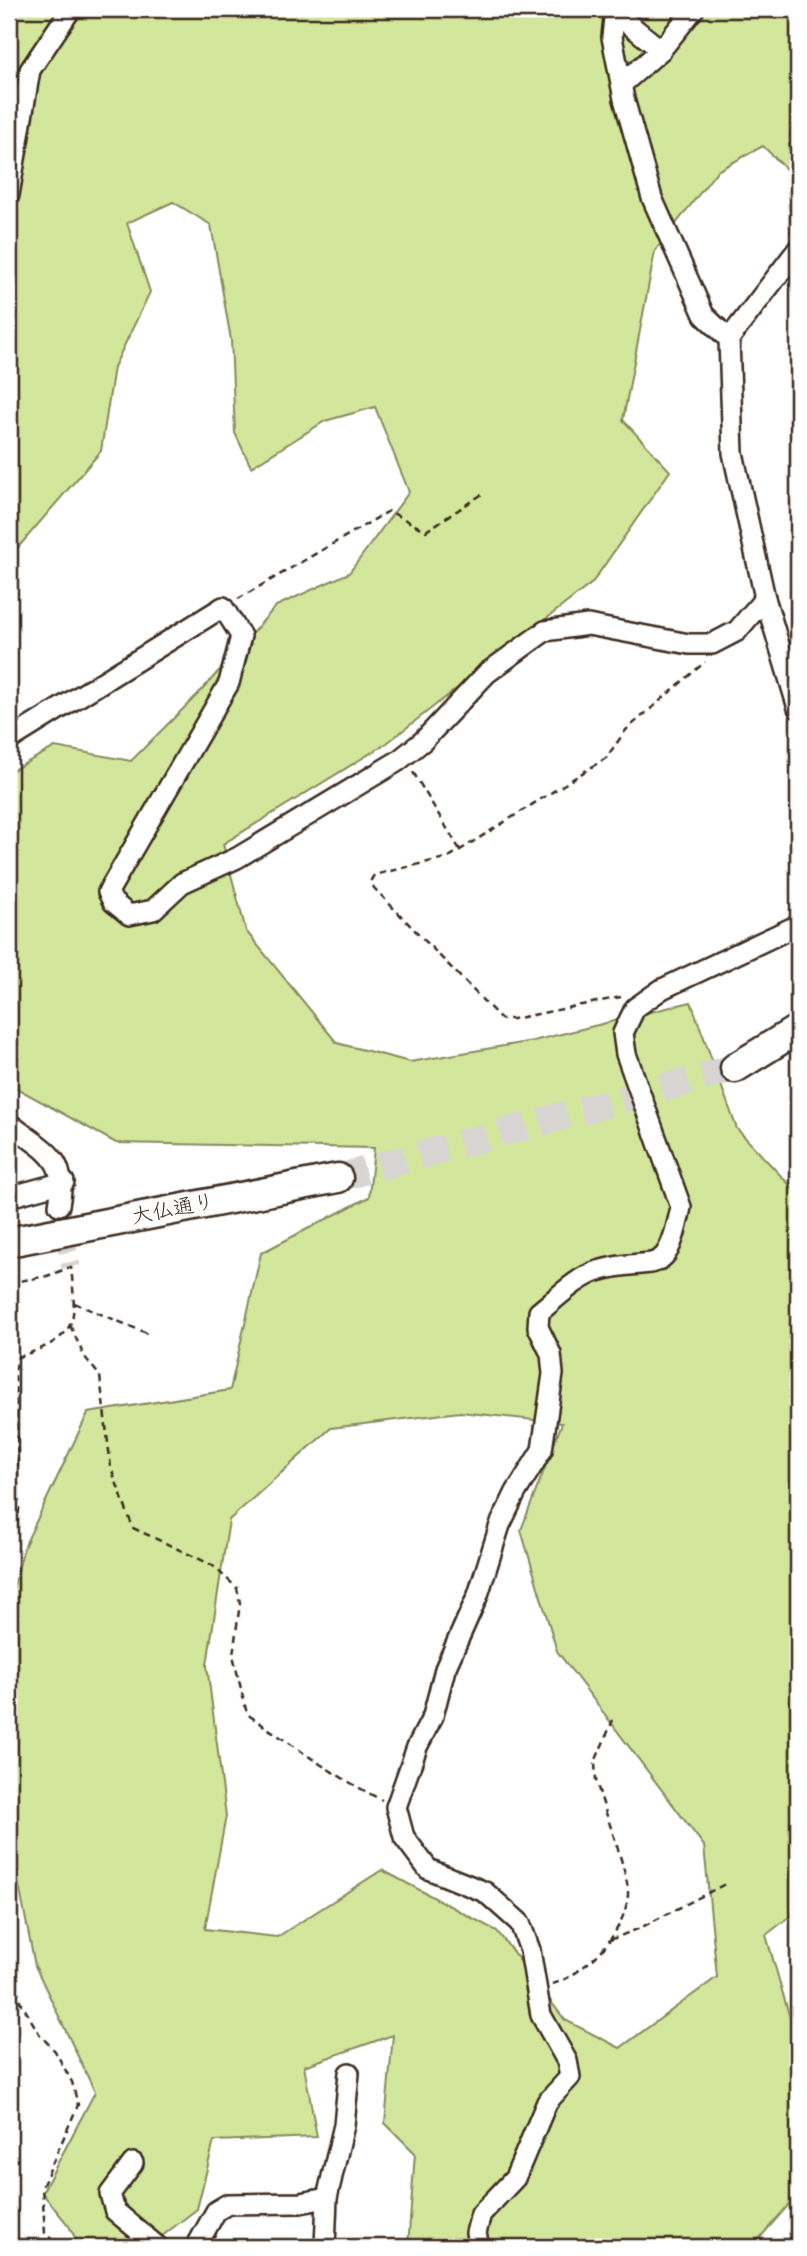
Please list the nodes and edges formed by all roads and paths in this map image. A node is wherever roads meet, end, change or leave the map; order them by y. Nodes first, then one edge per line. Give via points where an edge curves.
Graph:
1 (71, 9) edge
2 (694, 9) edge
3 (614, 10) edge
4 (661, 50) junction
5 (622, 84) junction
6 (798, 90) edge
7 (9, 195) edge
8 (796, 250) edge
9 (729, 339) junction
10 (484, 493) dead end
11 (765, 598) junction
12 (223, 607) junction
13 (719, 640) junction
14 (798, 708) edge
15 (9, 740) edge
16 (404, 757) junction
17 (460, 850) junction
18 (798, 925) edge
19 (623, 997) dead end
20 (798, 1029) edge
21 (735, 1068) tunnel mouth
22 (9, 1123) edge
23 (338, 1178) tunnel mouth
24 (64, 1182) junction
25 (9, 1198) edge
26 (59, 1205) tunnel mouth
27 (9, 1241) edge
28 (9, 1283) edge
29 (74, 1303) junction
30 (70, 1325) junction
31 (149, 1334) dead end
32 (9, 1537) edge
33 (613, 1720) dead end
34 (396, 1807) junction
35 (9, 1854) edge
36 (9, 1882) edge
37 (727, 1884) dead end
38 (610, 1940) junction
39 (9, 1952) edge
40 (536, 1988) junction
41 (349, 2073) dead end
42 (132, 2162) dead end
43 (327, 2198) junction
44 (60, 2247) edge
45 (158, 2247) edge
46 (196, 2247) edge
47 (325, 2247) edge
48 (479, 2247) edge

1 - 7 street via 30,70
2 - 4 street
3 - 4 street
3 - 5 street via 611,37
4 - 5 street
5 - 9 street via 652,198 704,315
6 - 8 path via 788,195
8 - 9 street
9 - 11 street via 733,453
10 - 12 path via 426,531 389,511
11 - 13 street via 737,631
11 - 14 street
12 - 15 street
12 - 16 street via 242,636 229,683 108,892 113,902 129,915 153,909 182,883 237,858
13 - 16 street via 689,644 588,625 545,631 487,673
13 - 17 path via 714,653 626,730 607,758
16 - 17 path
17 - 19 path via 449,857 374,875 371,880 492,1012 513,1020
18 - 34 street via 662,989 635,1008 623,1033 626,1054 681,1207 676,1232 668,1253 652,1265 596,1271 539,1312 538,1327 551,1354 553,1374 542,1450 500,1525 478,1595 445,1669 433,1716
20 - 21 street
22 - 24 street via 59,1165
23 - 27 street, 大仏通り
24 - 25 street
24 - 26 street
28 - 29 path via 71,1267
29 - 30 path via 76,1314
29 - 31 path
30 - 32 path via 50,1346 18,1357 19,1510
30 - 34 path via 84,1356 100,1376 111,1468 133,1528 212,1565 237,1588 240,1603 233,1655 247,1714 338,1778
33 - 38 path via 594,1762 629,1892
34 - 40 street via 404,1838 428,1869 485,1892 520,1923
35 - 36 path via 14,1868
37 - 38 path
38 - 40 path via 576,1973
39 - 44 path via 20,2001 72,2082 78,2105 42,2188 45,2233
40 - 48 street via 541,2015 567,2061 570,2077 547,2102 515,2178 481,2214 476,2232
41 - 43 street via 344,2125
42 - 45 street via 110,2194 115,2211
43 - 46 street via 228,2204 211,2217
43 - 47 street

